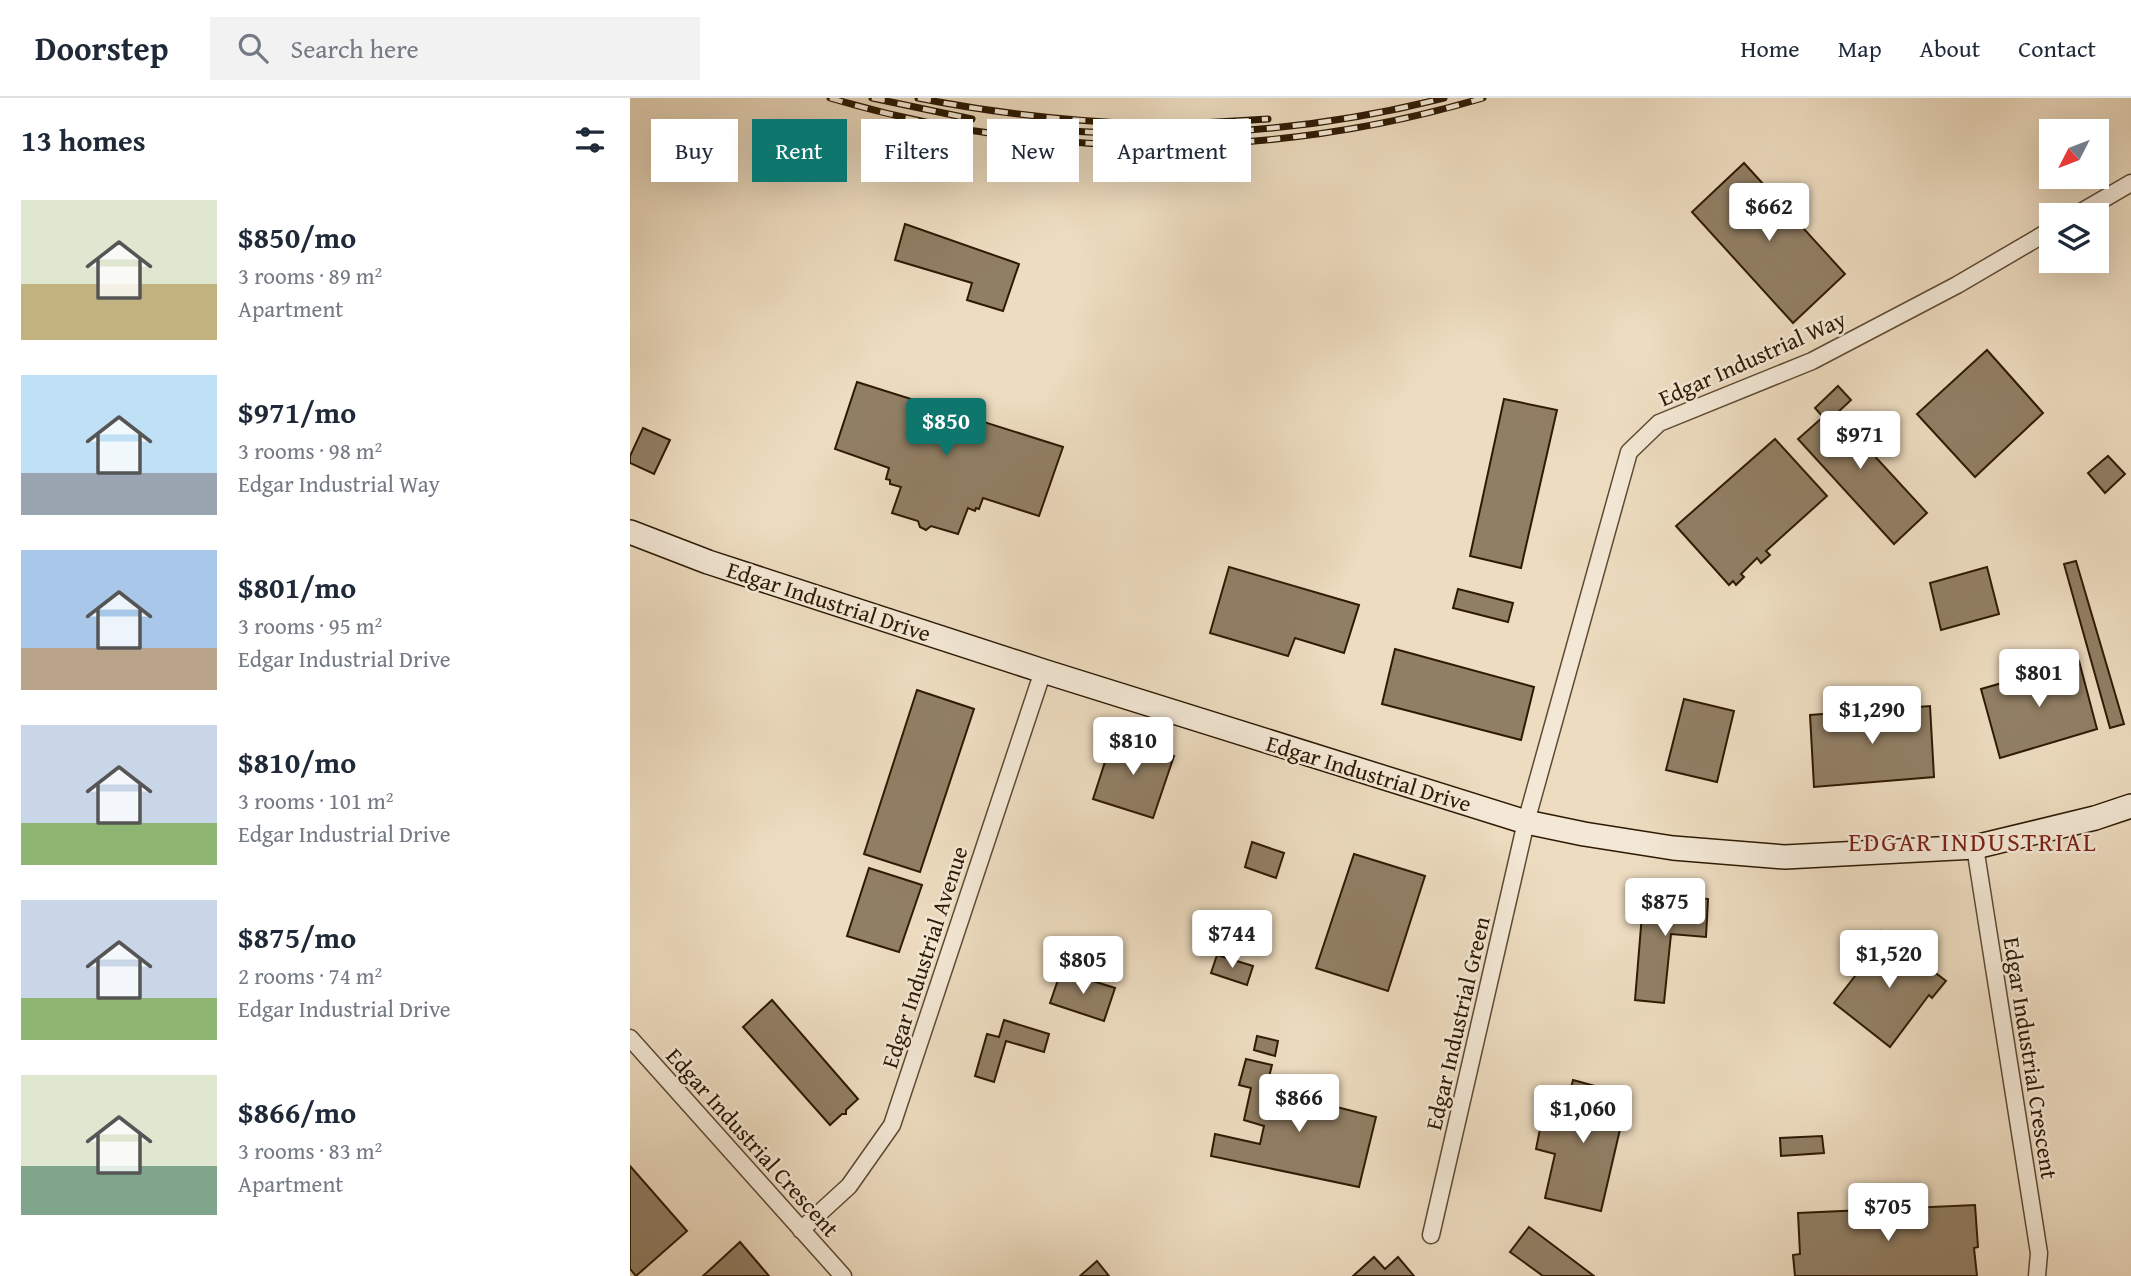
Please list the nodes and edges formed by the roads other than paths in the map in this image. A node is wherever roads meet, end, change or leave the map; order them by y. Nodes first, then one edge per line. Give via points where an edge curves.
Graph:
1 (2131, 183) edge
2 (2097, 203) edge
3 (2039, 237) edge
4 (630, 532) edge
5 (1044, 671) junction
6 (2131, 806) edge
7 (1526, 822) junction
8 (1975, 847) junction
9 (630, 1038) edge
10 (801, 1230) junction
11 (1431, 1235) dead end
12 (843, 1276) edge
13 (2037, 1276) edge

1 - 2 street
3 - 7 street, Edgar Industrial Way via 1812,361 1659,423 1629,452
4 - 5 street, Edgar Industrial Drive via 708,562
5 - 7 street, Edgar Industrial Drive
5 - 10 street, Edgar Industrial Avenue via 892,1125 849,1186
6 - 8 street, Edgar Industrial Drive
7 - 8 street, Edgar Industrial Drive via 1673,848 1785,857
7 - 11 street, Edgar Industrial Green
8 - 13 street, Edgar Industrial Crescent via 2039,1252
9 - 10 street, Edgar Industrial Crescent
10 - 12 street, Edgar Industrial Crescent

